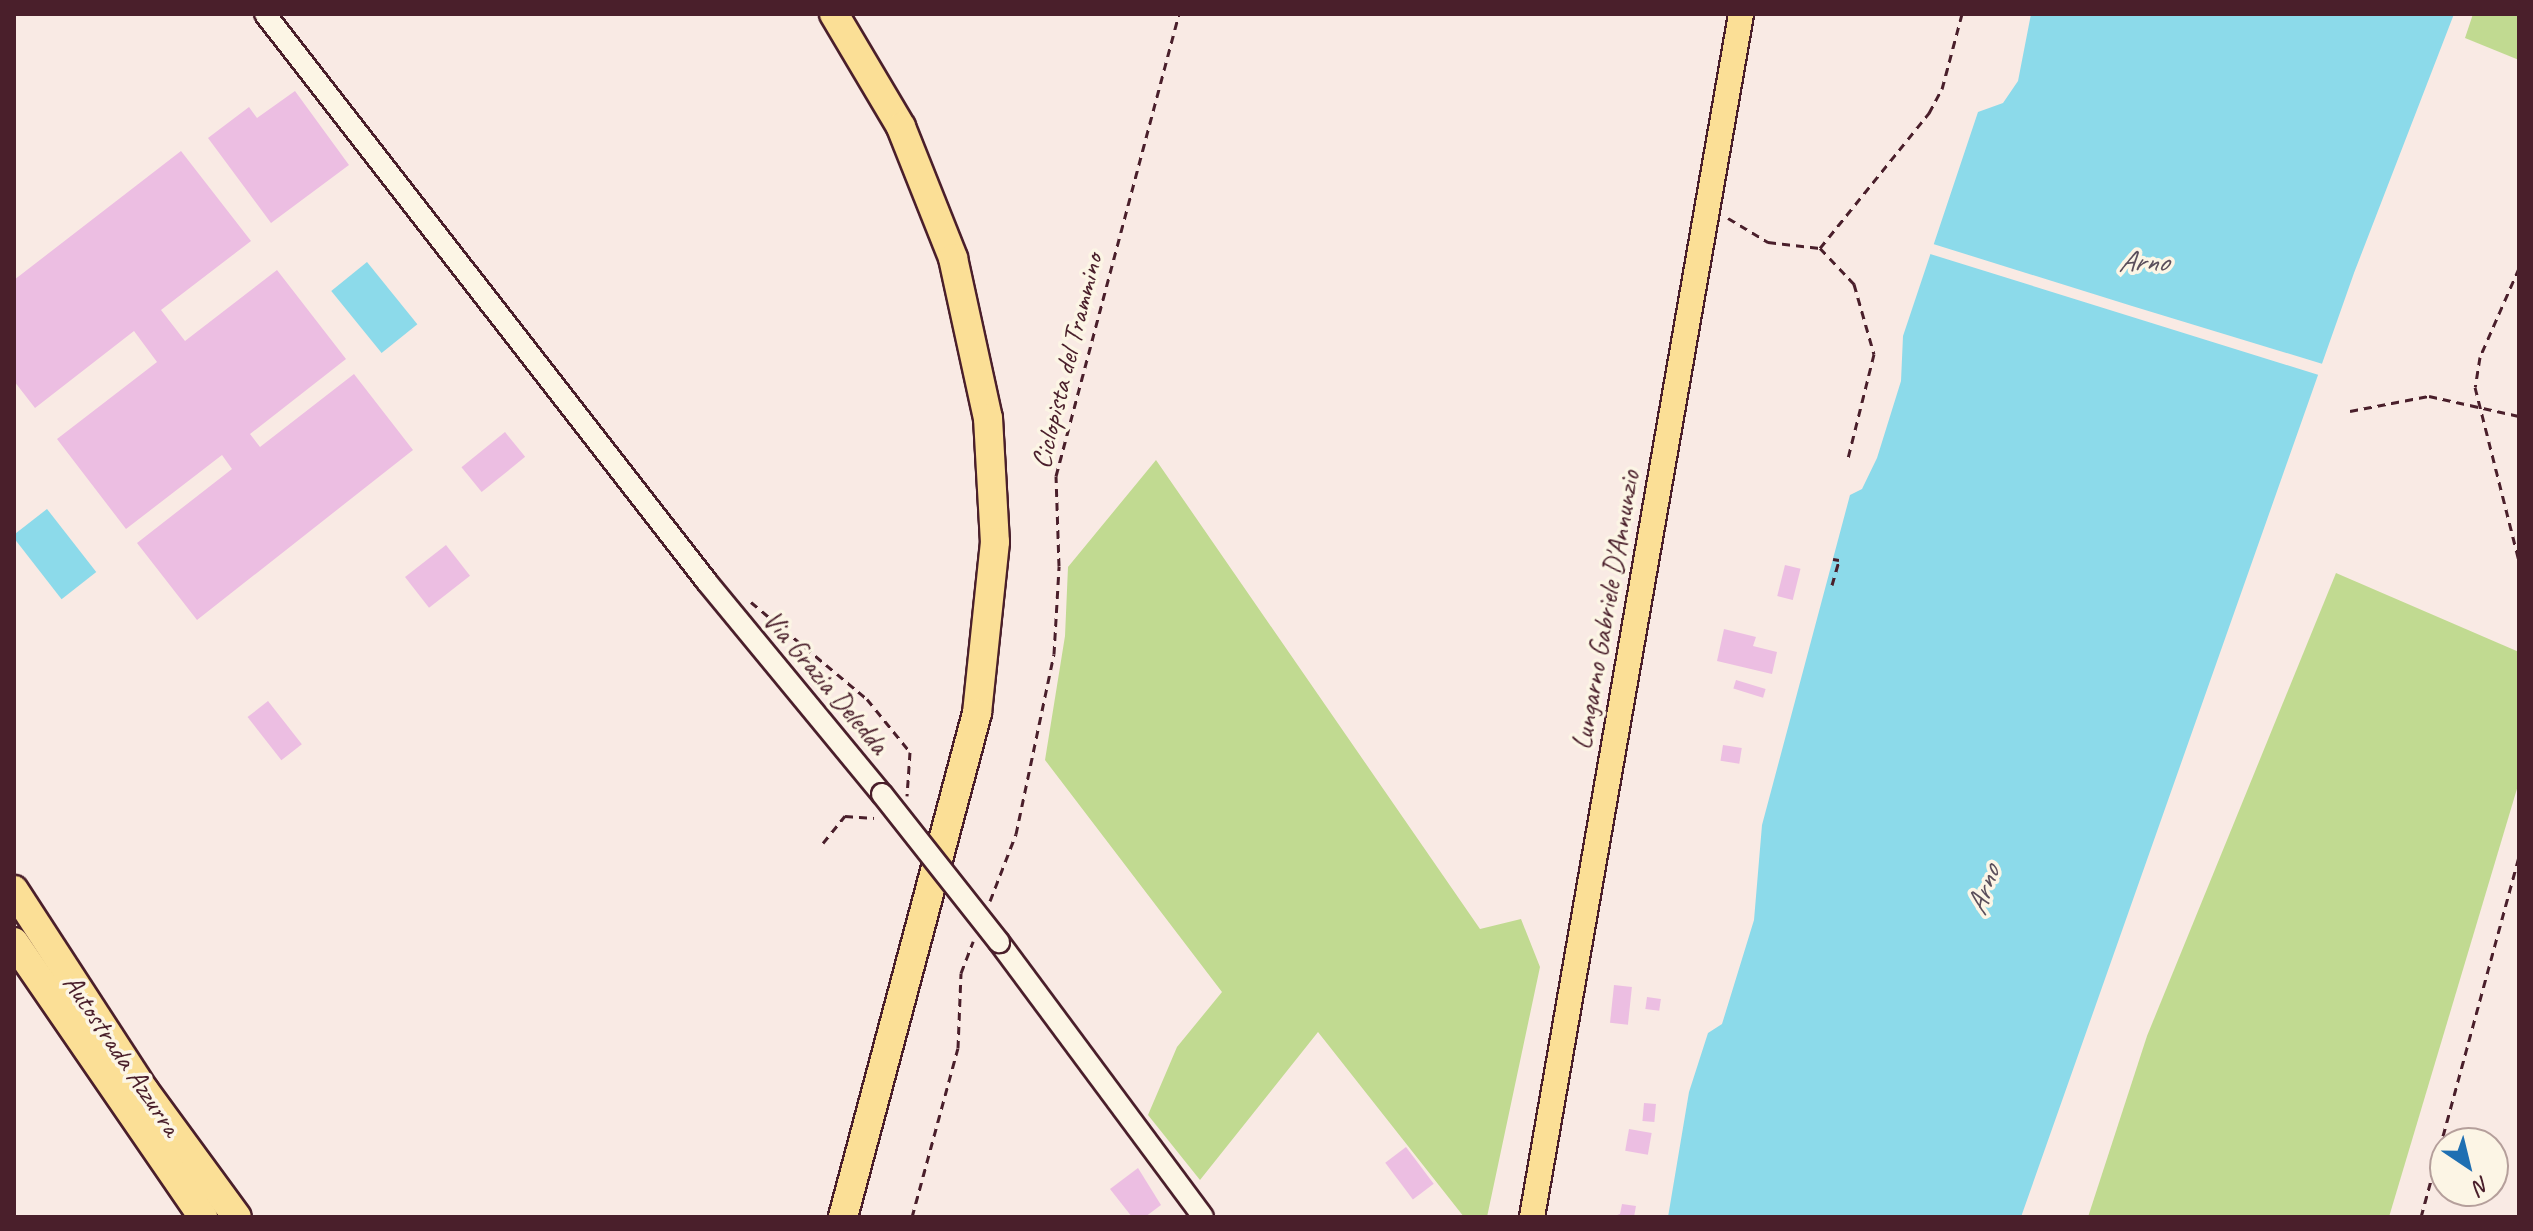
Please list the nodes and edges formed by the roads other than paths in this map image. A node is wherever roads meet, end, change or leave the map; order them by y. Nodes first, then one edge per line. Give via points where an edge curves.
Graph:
1 (265, 14) edge
2 (834, 14) edge
3 (1741, 14) edge
4 (14, 890) edge
5 (14, 942) edge
6 (203, 1217) edge
7 (237, 1217) edge
8 (843, 1217) edge
9 (1203, 1217) edge
10 (1532, 1217) edge

1 - 9 street, Via Grazia Deledda, bridge via 707,582 999,942
2 - 8 highway via 901,127 957,269 988,418 995,542 977,713
3 - 10 main road, Lungarno Gabriele D'Annunzio
4 - 7 highway, Autostrada Azzurra via 85,1004
5 - 6 highway, Autostrada Azzurra

